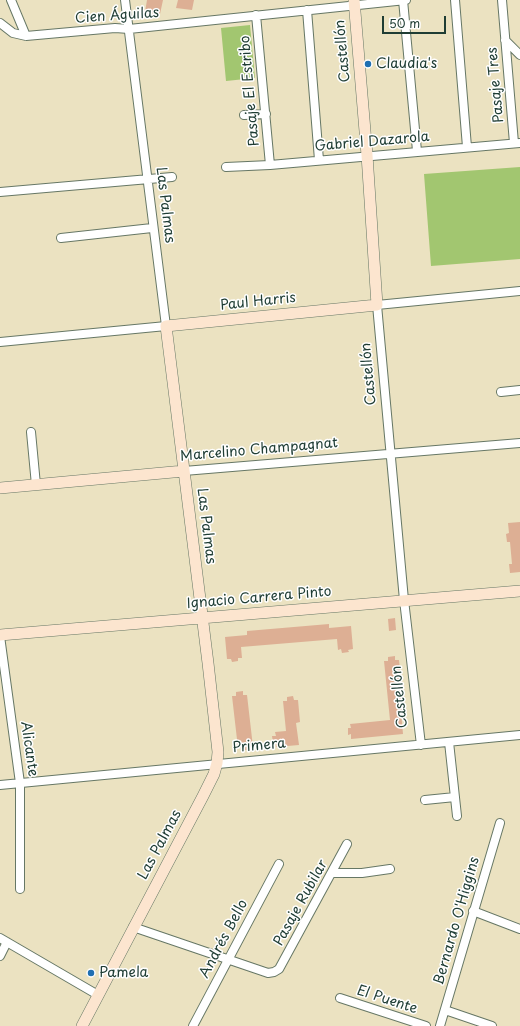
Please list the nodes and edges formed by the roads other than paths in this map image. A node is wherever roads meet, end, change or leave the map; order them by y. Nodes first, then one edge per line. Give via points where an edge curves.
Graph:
1 (10, 0) edge
2 (125, 0) edge
3 (404, 0) edge
4 (455, 0) edge
5 (502, 0) edge
6 (354, 3) edge
7 (307, 10) junction
8 (256, 15) junction
9 (0, 23) edge
10 (129, 29) junction
11 (26, 36) junction
12 (505, 40) junction
13 (520, 55) edge
14 (266, 114) junction
15 (244, 115) dead end
16 (517, 143) edge
17 (467, 147) junction
18 (418, 151) junction
19 (367, 155) junction
20 (319, 160) junction
21 (270, 165) junction
22 (226, 167) dead end
23 (172, 177) dead end
24 (146, 180) junction
25 (0, 192) edge
26 (152, 228) junction
27 (61, 238) dead end
28 (520, 292) edge
29 (377, 305) junction
30 (166, 326) junction
31 (0, 342) edge
32 (520, 390) edge
33 (501, 392) dead end
34 (31, 432) dead end
35 (520, 443) edge
36 (392, 454) junction
37 (184, 471) junction
38 (36, 485) junction
39 (0, 488) edge
40 (520, 590) edge
41 (404, 600) junction
42 (202, 618) junction
43 (0, 635) edge
44 (520, 735) edge
45 (449, 742) junction
46 (421, 744) junction
47 (216, 763) junction
48 (20, 783) junction
49 (0, 785) edge
50 (455, 797) junction
51 (425, 800) dead end
52 (457, 816) dead end
53 (500, 823) dead end
54 (347, 844) dead end
55 (279, 864) dead end
56 (390, 869) dead end
57 (333, 873) junction
58 (20, 889) dead end
59 (473, 911) junction
60 (133, 927) junction
61 (520, 928) edge
62 (4, 940) edge
63 (0, 956) edge
64 (229, 959) junction
65 (98, 995) junction
66 (340, 998) dead end
67 (446, 1010) junction
68 (82, 1026) edge
69 (193, 1026) edge
70 (426, 1026) edge
71 (440, 1026) edge
72 (492, 1026) edge

1 - 11 street
2 - 10 street, Las Palmas
3 - 6 street, Cien Águilas
3 - 18 street
4 - 17 street
5 - 12 street, Pasaje Tres
6 - 7 street, Cien Águilas
6 - 19 main road, Castellón
7 - 8 street, Cien Águilas
7 - 20 street
8 - 10 street, Cien Águilas
8 - 14 street, Pasaje El Estribo
9 - 11 street, Cien Águilas via 12,33
10 - 11 street, Cien Águilas
10 - 24 street, Las Palmas
12 - 13 street
12 - 16 street, Pasaje Tres
14 - 15 street
14 - 21 street, Pasaje El Estribo
16 - 17 street, Gabriel Dazarola
17 - 18 street, Gabriel Dazarola
18 - 19 street, Gabriel Dazarola
19 - 20 street, Gabriel Dazarola
19 - 29 main road, Castellón
20 - 21 street, Gabriel Dazarola
21 - 22 street, Gabriel Dazarola
23 - 24 street
24 - 25 street
24 - 26 street, Las Palmas
26 - 27 street
26 - 30 street, Las Palmas
28 - 29 street, Paul Harris
29 - 30 main road, Paul Harris
29 - 36 street, Castellón
30 - 31 street, Paul Harris
30 - 37 main road, Las Palmas
32 - 33 street
34 - 38 street
35 - 36 street, Marcelino Champagnat
36 - 37 street, Marcelino Champagnat
36 - 41 street, Castellón
37 - 38 main road, Marcelino Champagnat
37 - 42 main road, Las Palmas
38 - 39 main road, Marcelino Champagnat
40 - 41 main road, Ignacio Carrera Pinto
41 - 42 main road, Ignacio Carrera Pinto
41 - 46 street, Castellón
42 - 43 main road, Ignacio Carrera Pinto
42 - 47 main road, Las Palmas via 218,752
43 - 48 street, Alicante
44 - 45 street, Primera
45 - 46 street, Primera
45 - 50 street
46 - 47 street, Primera
47 - 48 street, Primera
47 - 60 main road, Las Palmas via 204,796
48 - 49 street, Primera
48 - 58 street, Alicante
50 - 51 street
50 - 52 street
53 - 59 street, Bernardo O'Higgins
54 - 57 street, Pasaje Rubilar
55 - 64 street, Andrés Bello
56 - 57 street via 362,873
57 - 64 street, Pasaje Rubilar via 279,969 268,973
59 - 61 street
59 - 67 street, Bernardo O'Higgins
60 - 64 street
60 - 65 main road, Las Palmas
62 - 63 street
62 - 65 street
64 - 69 street, Andrés Bello
65 - 68 main road, Las Palmas
66 - 70 street, El Puente
67 - 71 street, Bernardo O'Higgins
67 - 72 street

